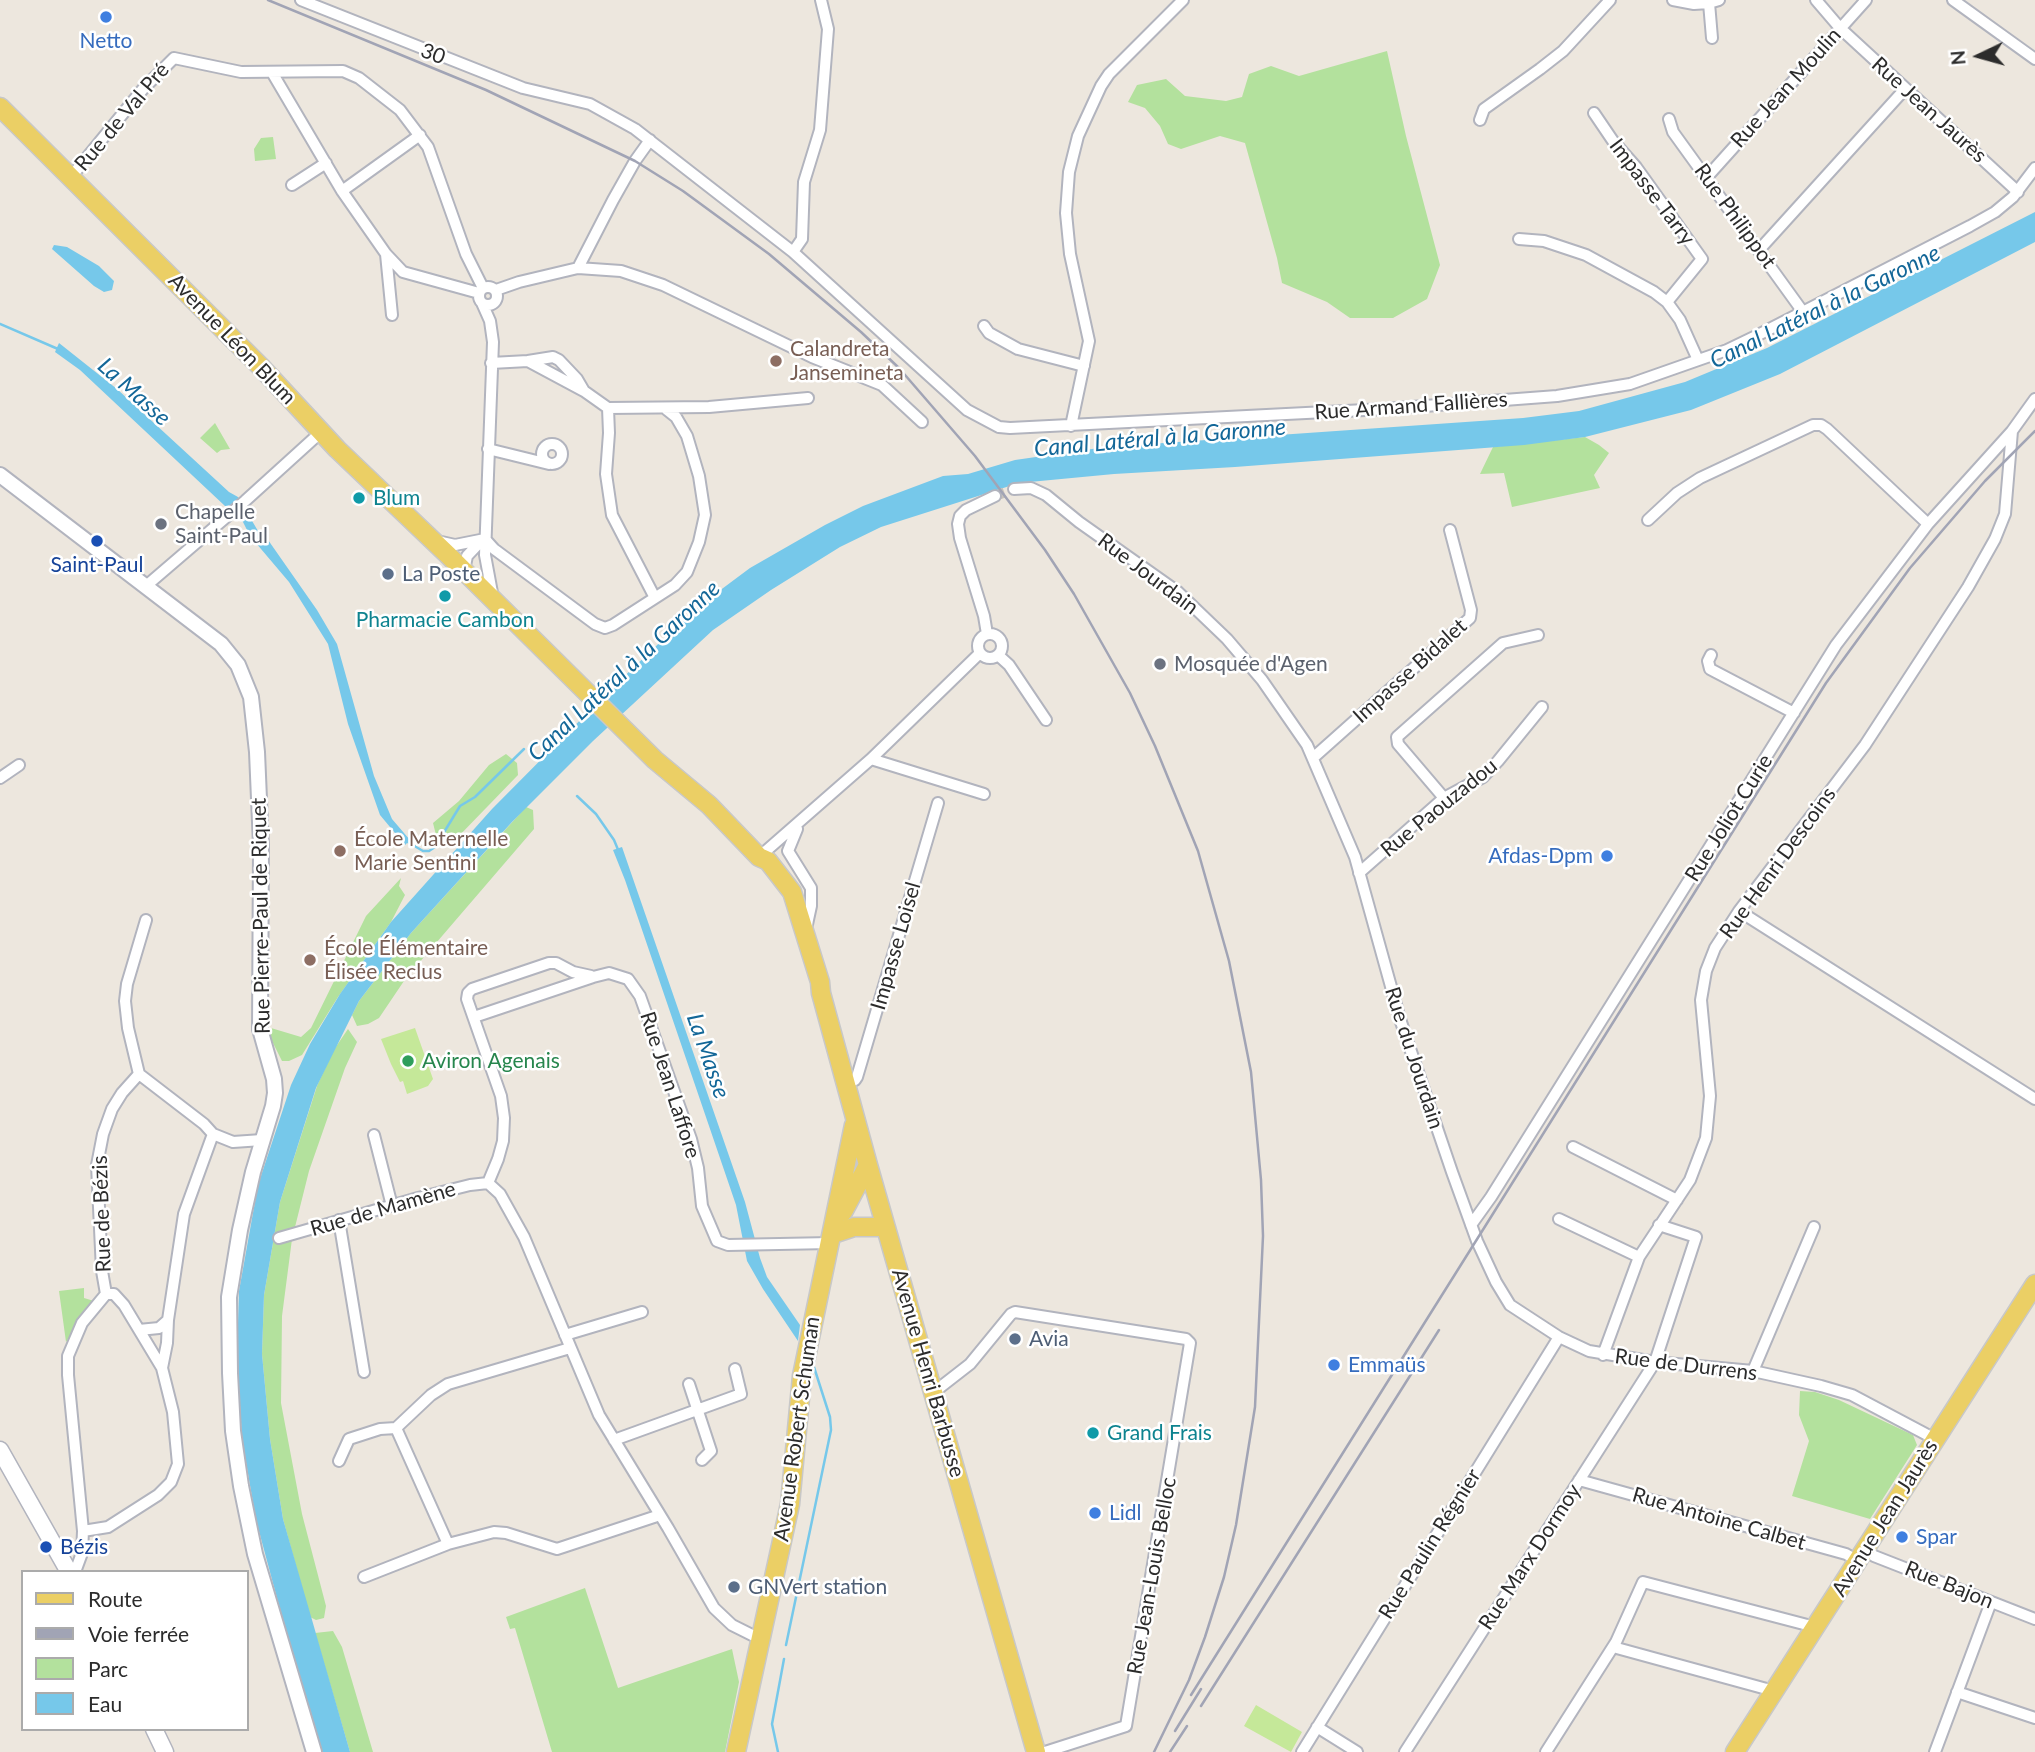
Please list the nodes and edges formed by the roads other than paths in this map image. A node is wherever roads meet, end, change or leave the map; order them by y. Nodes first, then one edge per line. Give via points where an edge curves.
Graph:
1 (301, 0) edge
2 (821, 0) edge
3 (1183, 0) edge
4 (1610, 0) edge
5 (1673, 0) edge
6 (1816, 0) edge
7 (1866, 0) edge
8 (1953, 0) edge
9 (1714, 2) edge
10 (1840, 28) junction
11 (1712, 38) dead end
12 (2035, 59) edge
13 (273, 74) junction
14 (1905, 89) junction
15 (0, 107) edge
16 (1594, 113) dead end
17 (1669, 119) dead end
18 (1480, 120) dead end
19 (420, 135) junction
20 (650, 140) junction
21 (326, 163) junction
22 (2035, 168) edge
23 (71, 177) junction
24 (1707, 177) junction
25 (292, 185) dead end
26 (342, 191) junction
27 (2018, 192) junction
28 (1519, 239) dead end
29 (1759, 250) junction
30 (793, 252) junction
31 (386, 254) junction
32 (578, 268) junction
33 (403, 272) junction
34 (389, 285) junction
35 (481, 294) junction
36 (496, 295) junction
37 (1667, 302) junction
38 (1803, 312) junction
39 (392, 316) dead end
40 (984, 326) dead end
41 (493, 342) junction
42 (1698, 360) junction
43 (528, 361) junction
44 (491, 363) junction
45 (1084, 366) junction
46 (584, 391) junction
47 (808, 398) dead end
48 (2035, 399) edge
49 (608, 408) junction
50 (666, 408) junction
51 (922, 422) dead end
52 (1071, 426) junction
53 (2012, 431) junction
54 (321, 432) junction
55 (488, 449) junction
56 (550, 464) dead end
57 (0, 475) edge
58 (1014, 489) tunnel mouth
59 (995, 496) tunnel mouth
60 (1648, 520) dead end
61 (1928, 524) junction
62 (1450, 530) dead end
63 (484, 539) junction
64 (431, 540) junction
65 (485, 555) junction
66 (464, 571) junction
67 (146, 586) junction
68 (654, 596) junction
69 (494, 601) junction
70 (987, 634) junction
71 (1538, 635) dead end
72 (980, 653) junction
73 (998, 655) junction
74 (1711, 655) dead end
75 (1542, 707) dead end
76 (1794, 713) junction
77 (1046, 720) dead end
78 (620, 726) joint
79 (1314, 757) junction
80 (871, 759) junction
81 (19, 765) dead end
82 (0, 778) edge
83 (984, 794) dead end
84 (1444, 798) junction
85 (938, 803) dead end
86 (801, 822) junction
87 (759, 856) junction
88 (1359, 873) junction
89 (789, 909) junction
90 (1738, 911) junction
91 (146, 920) dead end
92 (805, 931) junction
93 (567, 969) junction
94 (593, 977) junction
95 (565, 986) junction
96 (821, 993) junction
97 (474, 1017) junction
98 (139, 1074) junction
99 (846, 1083) junction
100 (2035, 1099) edge
101 (856, 1118) junction
102 (213, 1134) junction
103 (374, 1135) dead end
104 (262, 1140) junction
105 (1573, 1147) dead end
106 (867, 1161) junction
107 (845, 1171) junction
108 (488, 1183) junction
109 (1677, 1200) junction
110 (392, 1206) junction
111 (1559, 1219) dead end
112 (339, 1220) junction
113 (1471, 1225) junction
114 (1660, 1225) junction
115 (885, 1227) junction
116 (1815, 1227) dead end
117 (832, 1236) junction
118 (279, 1238) dead end
119 (1477, 1241) joint
120 (1639, 1257) junction
121 (2035, 1284) edge
122 (106, 1294) junction
123 (642, 1312) dead end
124 (168, 1320) junction
125 (139, 1330) junction
126 (565, 1335) junction
127 (1559, 1337) junction
128 (570, 1348) junction
129 (1604, 1355) junction
130 (1655, 1363) junction
131 (162, 1368) junction
132 (735, 1369) dead end
133 (1753, 1371) junction
134 (364, 1372) dead end
135 (689, 1384) dead end
136 (934, 1392) junction
137 (698, 1410) junction
138 (396, 1428) junction
139 (1935, 1439) junction
140 (614, 1440) junction
141 (1, 1453) edge
142 (702, 1460) dead end
143 (339, 1461) dead end
144 (1579, 1480) junction
145 (660, 1515) junction
146 (83, 1536) junction
147 (448, 1544) junction
148 (1862, 1554) junction
149 (70, 1569) edge
150 (364, 1577) dead end
151 (1991, 1602) junction
152 (2035, 1619) edge
153 (1815, 1627) junction
154 (760, 1639) junction
155 (1613, 1647) junction
156 (1774, 1691) junction
157 (1957, 1692) junction
158 (1020, 1695) junction
159 (2035, 1718) edge
160 (1317, 1727) junction
161 (154, 1731) edge
162 (165, 1752) edge
163 (314, 1752) edge
164 (736, 1752) edge
165 (1028, 1752) edge
166 (1036, 1752) edge
167 (1043, 1752) edge
168 (1302, 1752) edge
169 (1357, 1752) edge
170 (1405, 1752) edge
171 (1546, 1752) edge
172 (1735, 1752) edge
173 (1935, 1752) edge

1 - 20 street, 30 via 523,88 597,107
2 - 30 street via 828,30 820,130 804,182 802,239
3 - 45 street via 1110,74 1078,136 1066,213 1070,254 1089,337
4 - 18 street via 1563,51 1484,109
5 - 9 street
6 - 10 street, Rue Jean Jaurès
7 - 10 street, Rue Jean Moulin
8 - 12 street
9 - 11 street
10 - 14 street, Rue Jean Jaurès
10 - 24 street, Rue Jean Moulin
13 - 19 street via 328,70 352,74 400,110
13 - 21 street
13 - 23 street, Rue de Val Pré via 170,59
14 - 27 street, Rue Jean Jaurès
14 - 29 street
15 - 23 main road, Avenue Léon Blum
16 - 37 street, Impasse Tarry via 1702,259
17 - 24 street, Rue Philippot via 1673,132
19 - 26 street
19 - 35 street
20 - 30 street, Rue Armand Fallières
20 - 32 street
21 - 25 street
21 - 26 street
22 - 27 street, Rue Armand Fallières
23 - 54 main road, Avenue Léon Blum
24 - 29 street, Rue Philippot
26 - 31 street
27 - 38 street, Rue Armand Fallières via 1984,218
28 - 37 street via 1544,241 1586,255
29 - 38 street, Rue Philippot
30 - 52 street, Rue Armand Fallières via 976,416 999,427
31 - 33 street
31 - 34 street
32 - 36 street via 519,282
32 - 51 street via 621,271 663,285 881,385
33 - 34 street
33 - 35 street
34 - 39 street
35 - 36 street via 488,286
35 - 36 street via 490,305
35 - 41 street
36 - 41 street
37 - 42 street
38 - 42 street, Rue Armand Fallières
40 - 45 street via 1018,349
41 - 44 street
42 - 52 street, Rue Armand Fallières via 1630,384 1557,396
43 - 44 street
43 - 46 street
43 - 46 street via 559,360
44 - 55 street
45 - 52 street
46 - 49 street
47 - 50 street
48 - 53 street
49 - 50 street
49 - 68 street via 606,474 612,515
50 - 68 street via 687,436 705,515 687,572
53 - 61 street, Rue Joliot Curie
53 - 90 street, Rue Henri Descoins via 2005,514 1968,587 1865,745
54 - 64 main road, Avenue Léon Blum
54 - 67 street
55 - 56 street
55 - 63 street
57 - 67 street, Rue Pierre-Paul de Riquet
58 - 79 street, Rue Jourdain via 1031,488 1046,495 1178,592 1262,680
59 - 70 street via 966,510 958,524
60 - 61 street via 1700,478 1821,425
61 - 76 street, Rue Joliot Curie via 1836,645
62 - 79 street, Impasse Bidalet via 1471,618
63 - 64 street via 455,545
63 - 65 street
63 - 66 street via 467,556
63 - 68 street via 605,628
64 - 66 main road, Avenue Léon Blum
65 - 66 street
65 - 69 street
66 - 69 main road, Avenue Léon Blum
67 - 104 street, Rue Pierre-Paul de Riquet via 220,644 238,665 251,697 261,820 260,1029 275,1093
69 - 78 main road, Avenue Léon Blum
70 - 72 street via 978,643
70 - 73 street via 997,635 1002,642
71 - 84 street via 1503,643 1397,737
72 - 73 street via 989,658
72 - 80 street
73 - 77 street
74 - 76 street via 1710,669
75 - 84 street, Rue Paouzadou via 1483,777
76 - 113 street, Rue Joliot Curie
78 - 87 main road, Avenue Henri Barbusse
79 - 88 street, Rue Jourdain
80 - 83 street
80 - 86 street
81 - 82 street
84 - 88 street, Rue Paouzadou
85 - 99 street, Impasse Loisel via 857,1077
86 - 87 street
86 - 92 street via 788,851 811,888
87 - 89 main road, Avenue Henri Barbusse
87 - 92 main road, Avenue Henri Barbusse via 792,892
88 - 113 street, Rue du Jourdain via 1400,1019
89 - 92 main road
89 - 96 main road, Avenue Henri Barbusse via 813,984
90 - 100 street
90 - 109 street, Rue Henri Descoins via 1706,971 1701,1000 1709,1122 1698,1161
91 - 98 street via 125,1001
92 - 96 main road, Avenue Henri Barbusse
93 - 94 street, Rue Jean Laffore
93 - 95 street
93 - 97 street, Rue Jean Laffore via 549,963 472,989 467,999
94 - 95 street, Rue Jean Laffore
94 - 117 street, Rue Jean Laffore via 619,975 636,987 691,1139 706,1217 717,1241 768,1244
95 - 97 street, Rue Jean Laffore
96 - 99 main road, Avenue Henri Barbusse
97 - 108 street, Rue Jean Laffore via 501,1096 503,1118 503,1141
98 - 102 street
98 - 122 street, Rue de Bézis via 112,1109 99,1153
99 - 101 main road, Avenue Henri Barbusse
101 - 106 main road, Avenue Henri Barbusse
101 - 107 main road, Avenue Robert Schuman
102 - 104 street via 233,1142
102 - 124 street via 184,1214
103 - 110 street
104 - 163 street, Rue Pierre-Paul de Riquet via 229,1297 233,1427 255,1554
105 - 109 street
106 - 107 main road
106 - 115 main road, Avenue Henri Barbusse
106 - 117 main road, Avenue Robert Schuman
107 - 117 main road, Avenue Robert Schuman
108 - 110 street, Rue de Mamène
108 - 126 street via 500,1194 524,1237
109 - 114 street, Rue Henri Descoins
110 - 112 street, Rue de Mamène
111 - 120 street
112 - 118 street, Rue de Mamène
112 - 134 street
113 - 119 street, Rue du Jourdain
114 - 120 street, Rue Henri Descoins
114 - 130 street, Rue Marx Dormoy via 1696,1237
115 - 117 main road via 854,1227
115 - 136 main road, Avenue Henri Barbusse
116 - 133 street
117 - 154 main road, Avenue Robert Schuman via 802,1376 790,1504
119 - 127 street, Rue de Durrens via 1510,1305
120 - 129 street, Rue Henri Descoins
121 - 139 main road, Avenue Jean Jaurès
122 - 125 street via 114,1294
122 - 146 street, Rue de Bézis via 82,1323 68,1356
123 - 126 street
124 - 125 street via 159,1328
124 - 131 street
125 - 131 street
126 - 128 street
127 - 129 street, Rue de Durrens
127 - 160 street, Rue Paulin Régnier
128 - 138 street via 448,1384
128 - 140 street
129 - 130 street, Rue de Durrens
130 - 133 street, Rue de Durrens
130 - 144 street, Rue Marx Dormoy
131 - 146 street via 173,1412 178,1464 171,1482 130,1514
132 - 137 street via 741,1394
133 - 139 street, Rue de Durrens via 1852,1395
135 - 137 street
136 - 158 main road, Avenue Henri Barbusse
136 - 167 street, Rue Jean-Louis Belloc via 970,1364 1015,1312 1190,1343 1126,1726
137 - 140 street
137 - 142 street via 711,1451
138 - 143 street via 349,1439
138 - 147 street
139 - 148 main road, Avenue Jean Jaurès
140 - 145 street
141 - 149 main road
144 - 148 street, Rue Antoine Calbet via 1846,1554
144 - 170 street, Rue Marx Dormoy
145 - 147 street via 557,1549 494,1532
145 - 154 street via 714,1608 732,1625
146 - 149 street
147 - 150 street
148 - 151 street, Rue Bajon
148 - 153 main road, Avenue Jean Jaurès
151 - 152 street, Rue Bajon
151 - 157 street
153 - 155 street via 1643,1582
153 - 156 main road, Avenue Jean Jaurès
154 - 164 main road, Avenue Robert Schuman
155 - 156 street
155 - 171 street
156 - 172 main road, Avenue Jean Jaurès
157 - 159 street
157 - 173 street
158 - 165 street via 1017,1707
158 - 166 main road, Avenue Henri Barbusse
158 - 167 street
160 - 168 street, Rue Paulin Régnier
160 - 169 street
161 - 162 main road

